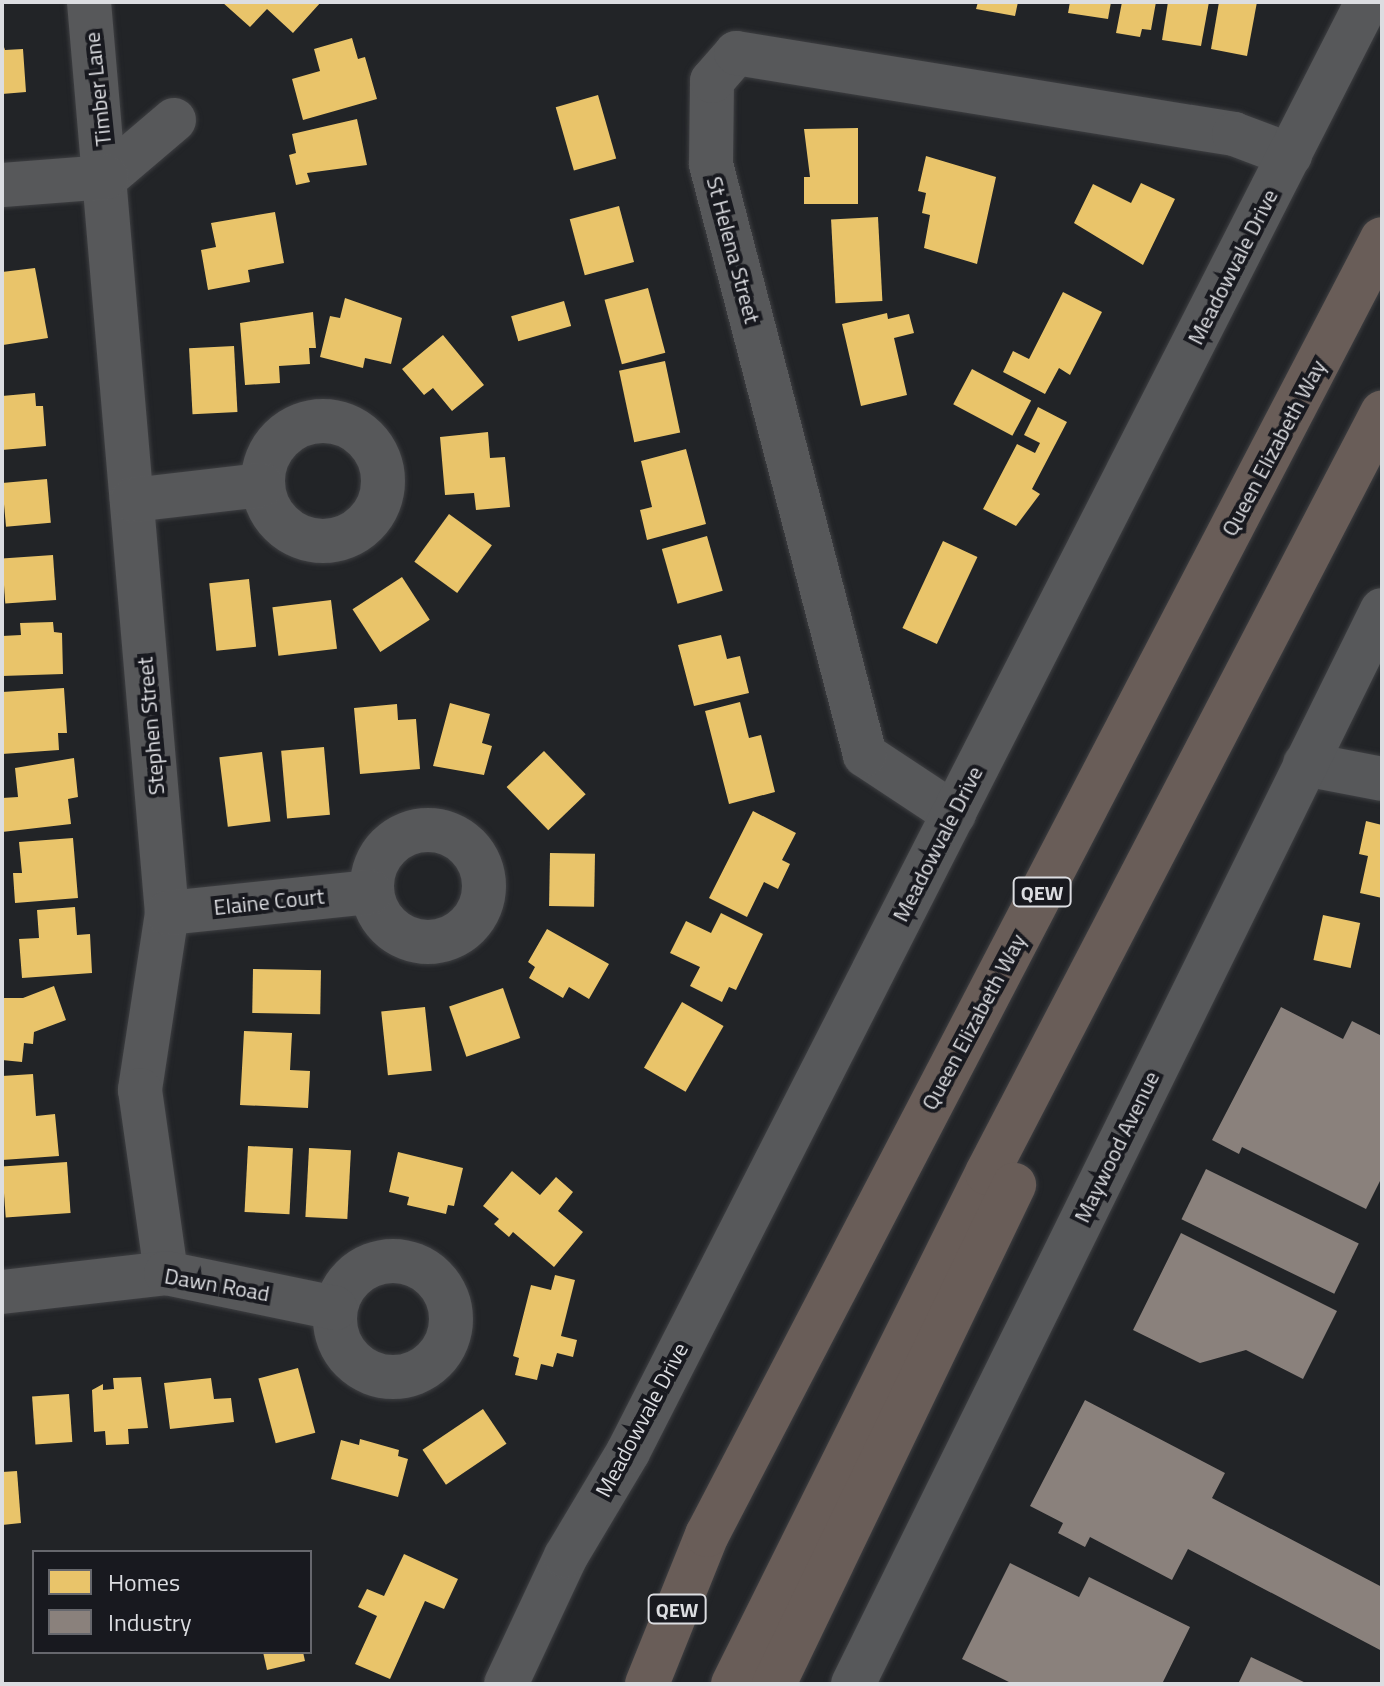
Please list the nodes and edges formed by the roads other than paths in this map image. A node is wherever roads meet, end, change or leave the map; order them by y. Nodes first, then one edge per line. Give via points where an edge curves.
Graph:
1 (89, 2) edge
2 (1367, 2) edge
3 (174, 120) dead end
4 (1290, 155) junction
5 (107, 177) junction
6 (2, 185) edge
7 (1382, 239) edge
8 (1382, 416) edge
9 (262, 485) dead end
10 (132, 500) junction
11 (1382, 610) edge
12 (1305, 764) junction
13 (1382, 779) edge
14 (954, 814) junction
15 (371, 892) dead end
16 (167, 913) junction
17 (166, 1273) junction
18 (2, 1292) edge
19 (335, 1308) dead end
20 (707, 1535) junction
21 (506, 1684) edge
22 (620, 1684) edge
23 (647, 1684) edge
24 (733, 1684) edge
25 (774, 1684) edge
26 (853, 1684) edge

1 - 5 street, Timber Lane
2 - 4 street, Meadowvale Drive
3 - 5 street
4 - 14 street, Meadowvale Drive
4 - 14 street, St Helena Street via 1234,134 736,53 712,81 711,164 865,755
5 - 6 street
5 - 10 street, Stephen Street
7 - 20 highway, Queen Elizabeth Way / QEW
8 - 24 highway via 987,1173
8 - 25 highway
9 - 10 street
10 - 16 street, Stephen Street
11 - 12 street, Maywood Avenue
12 - 13 street
12 - 26 street, Maywood Avenue
14 - 21 street, Meadowvale Drive via 628,1452 566,1556
15 - 16 street, Elaine Court
16 - 17 street, Stephen Street via 140,1090
17 - 18 street, Dawn Road
17 - 19 street, Dawn Road
20 - 22 highway
20 - 23 highway, Queen Elizabeth Way / QEW

